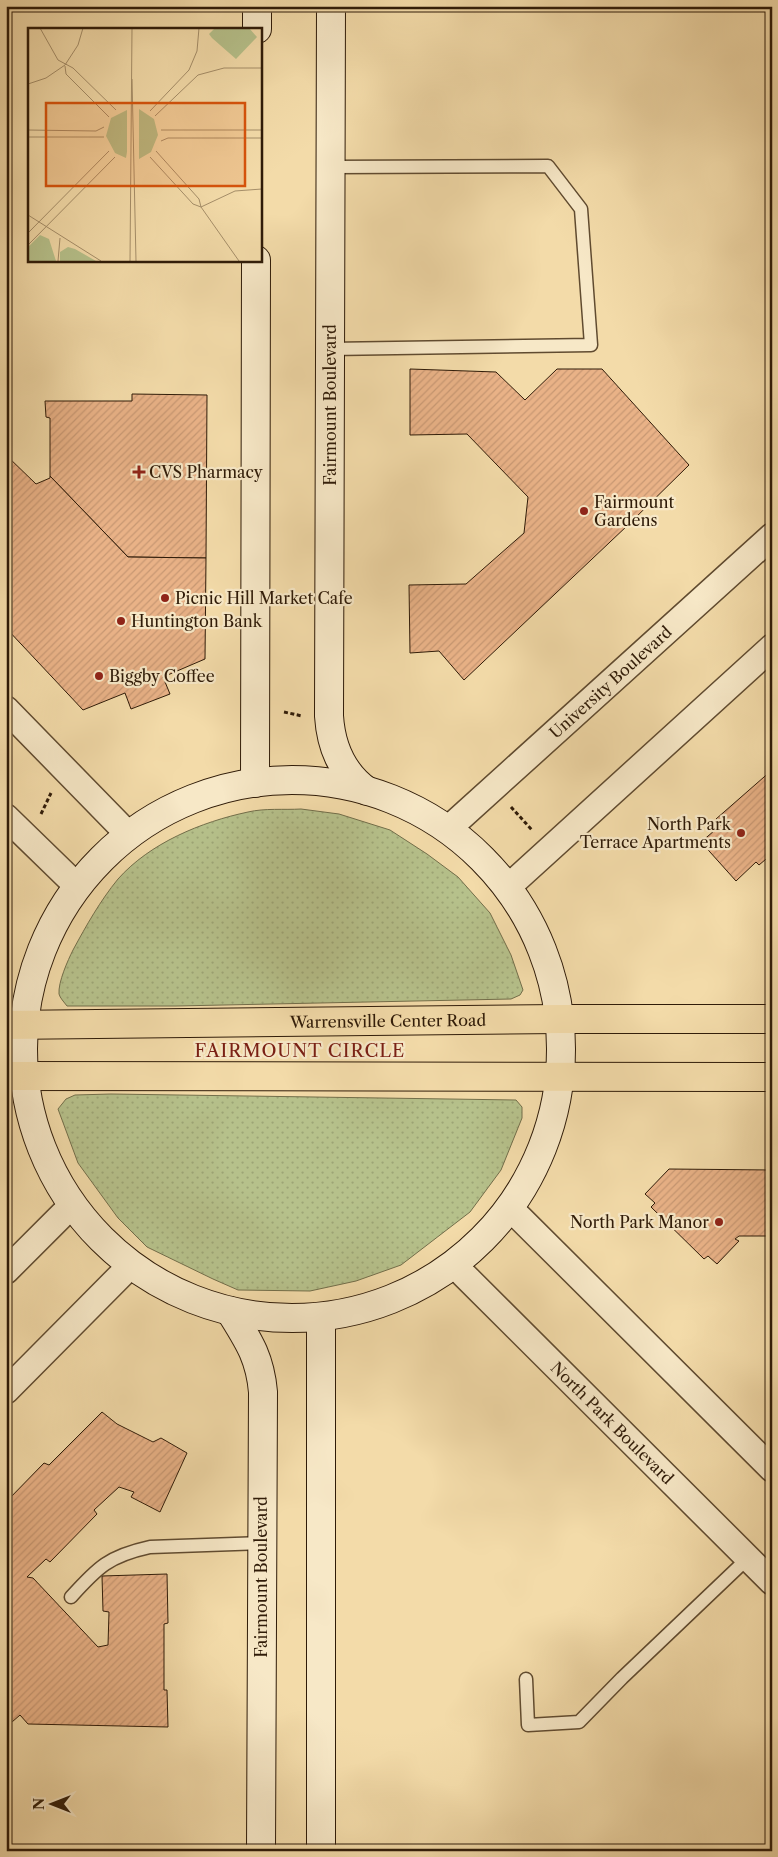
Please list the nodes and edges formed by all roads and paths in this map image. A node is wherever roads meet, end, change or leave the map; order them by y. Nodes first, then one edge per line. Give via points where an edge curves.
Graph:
1 (257, 6) edge
2 (331, 6) edge
3 (257, 28) edge
4 (331, 167) junction
5 (256, 261) edge
6 (330, 349) junction
7 (772, 536) edge
8 (772, 647) edge
9 (6, 709) edge
10 (277, 710) dead end
11 (310, 718) dead end
12 (255, 783) junction
13 (53, 788) dead end
14 (368, 791) junction
15 (505, 800) dead end
16 (40, 815) dead end
17 (6, 817) edge
18 (448, 829) junction
19 (129, 835) junction
20 (538, 836) dead end
21 (77, 886) junction
22 (507, 888) junction
23 (560, 1019) junction
24 (772, 1019) edge
25 (15, 1025) edge
26 (16, 1076) edge
27 (772, 1077) edge
28 (559, 1078) junction
29 (72, 1204) junction
30 (510, 1208) junction
31 (453, 1264) junction
32 (131, 1265) junction
33 (6, 1271) edge
34 (230, 1311) junction
35 (321, 1317) junction
36 (6, 1390) edge
37 (772, 1469) edge
38 (261, 1543) junction
39 (748, 1558) junction
40 (772, 1582) edge
41 (71, 1597) dead end
42 (526, 1679) dead end
43 (261, 1851) edge
44 (321, 1851) edge

1 - 3 main road
2 - 4 main road, Fairmount Boulevard
4 - 6 main road, Fairmount Boulevard
4 - 6 lane via 548,166 581,209 591,345
5 - 12 main road
6 - 14 main road, Fairmount Boulevard via 330,725 332,744 340,761 352,778
7 - 18 street, University Boulevard
8 - 22 street
9 - 19 street
10 - 11 path
12 - 14 main road via 315,782
12 - 19 main road via 225,788 186,802
13 - 16 path
14 - 18 main road via 418,810
15 - 20 path
17 - 21 street
18 - 22 main road via 486,862
19 - 21 main road
21 - 25 main road via 56,918 39,956
22 - 23 main road via 542,950 551,974
23 - 24 main road, Warrensville Center Road
23 - 25 main road, Warrensville Center Road
23 - 28 main road
25 - 26 main road
26 - 28 main road
26 - 29 main road via 27,1098 36,1135 53,1174
27 - 28 main road
28 - 30 main road via 547,1136
29 - 32 main road via 102,1240
29 - 33 street
30 - 31 main road via 484,1238
30 - 37 street
31 - 35 main road via 393,1298 360,1310
31 - 39 street, North Park Boulevard
32 - 34 main road via 173,1290
32 - 36 street
34 - 35 main road via 268,1318
34 - 38 main road, Fairmount Boulevard via 252,1348 262,1379
35 - 44 main road
38 - 41 lane via 135,1550 118,1555 94,1572
38 - 43 main road, Fairmount Boulevard
39 - 40 street, North Park Boulevard
39 - 42 lane via 579,1722 528,1725

